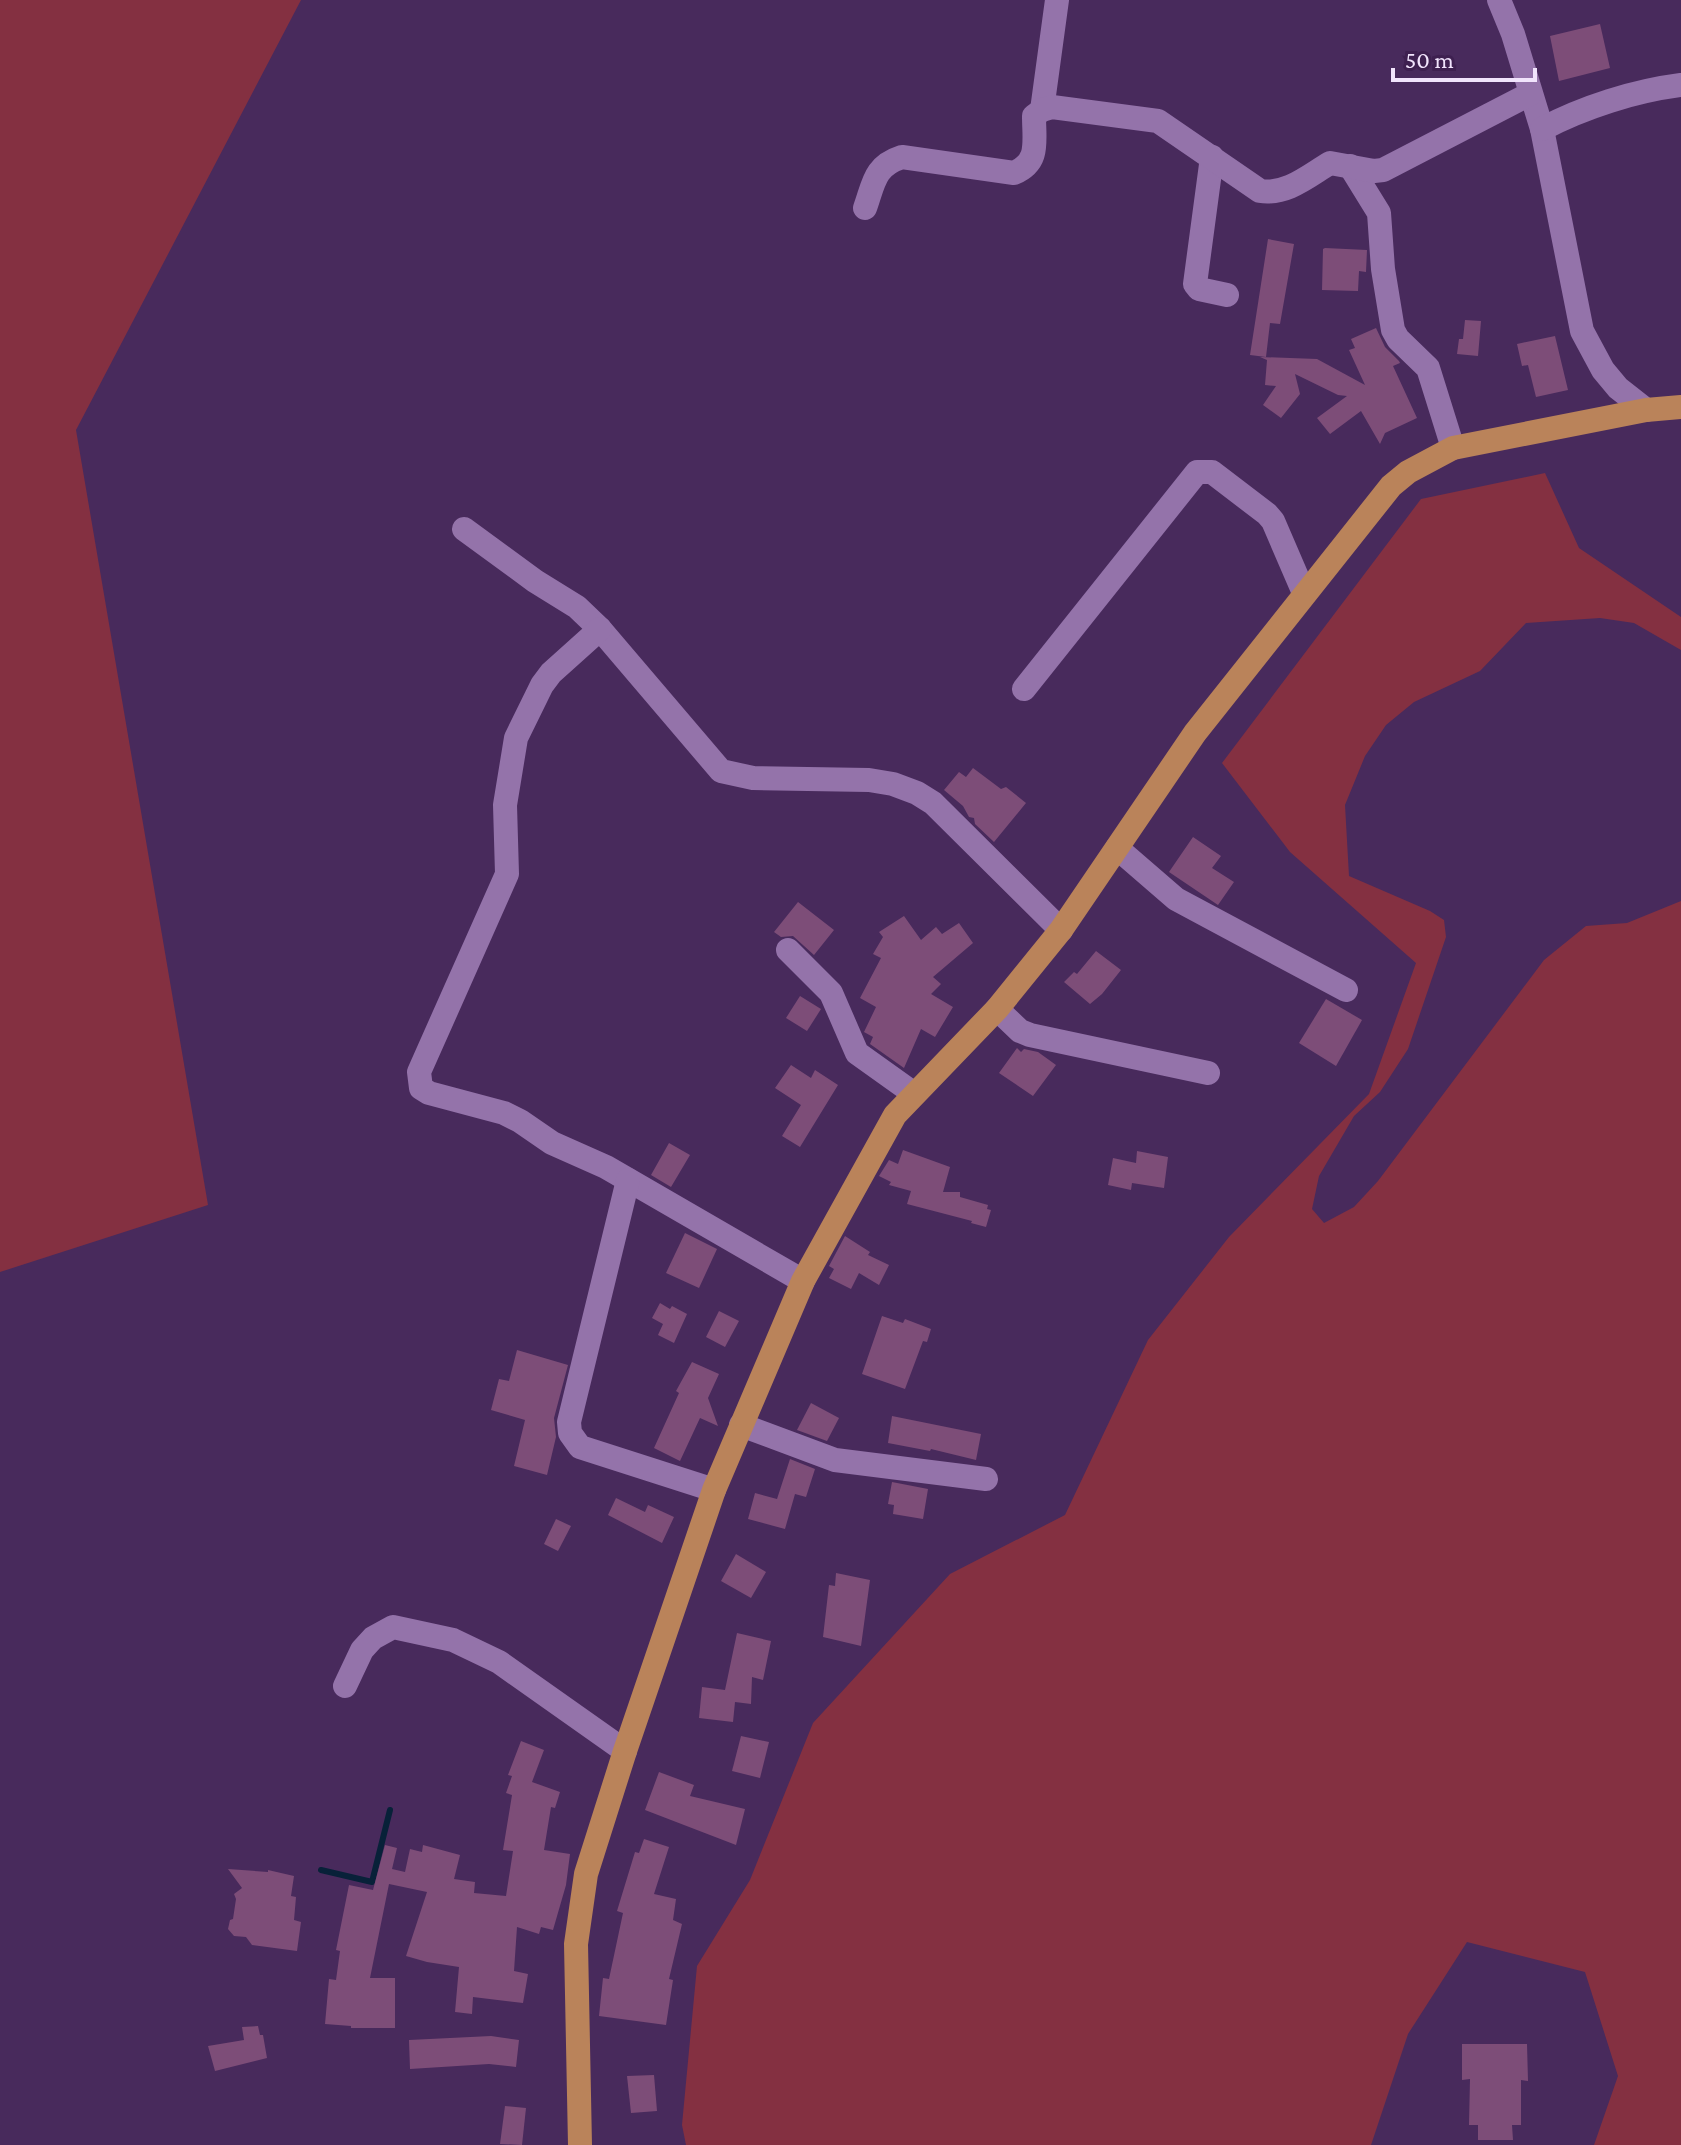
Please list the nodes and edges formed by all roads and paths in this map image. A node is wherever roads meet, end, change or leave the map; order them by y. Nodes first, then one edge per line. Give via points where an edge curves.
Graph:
1 (1057, 0) edge
2 (1499, 0) edge
3 (1681, 85) edge
4 (1530, 94) junction
5 (1042, 110) junction
6 (1542, 129) junction
7 (1212, 157) junction
8 (1350, 166) junction
9 (865, 208) dead end
10 (1227, 295) dead end
11 (1681, 407) edge
12 (1646, 410) junction
13 (1453, 448) junction
14 (464, 529) dead end
15 (1304, 593) junction
16 (600, 629) junction
17 (1024, 689) dead end
18 (1117, 848) junction
19 (1061, 930) junction
20 (788, 950) dead end
21 (1346, 990) dead end
22 (997, 1009) junction
23 (1208, 1073) dead end
24 (913, 1093) junction
25 (628, 1180) junction
26 (803, 1281) junction
27 (741, 1425) junction
28 (986, 1479) dead end
29 (714, 1490) junction
30 (345, 1686) dead end
31 (625, 1751) junction
32 (580, 2145) edge

1 - 5 street
2 - 4 street
3 - 6 street via 1568,115
4 - 6 street
4 - 8 street via 1383,170
5 - 7 street via 1158,121
5 - 9 street via 1034,116 1033,158 1027,167 1014,173 902,157 878,170
6 - 12 street via 1582,331 1603,370
7 - 8 street via 1260,191 1274,193 1330,163
7 - 10 street via 1195,284
8 - 13 street via 1379,213 1393,330 1428,368
11 - 12 main road
12 - 13 main road
13 - 15 main road via 1391,486
14 - 16 street via 577,607
15 - 17 street via 1267,514 1212,472 1197,472
15 - 18 main road via 1195,733
16 - 19 street via 721,771 753,778 869,780 917,793
16 - 25 street via 551,673 516,738 505,805 507,874 418,1080 429,1093 504,1113
18 - 19 main road
18 - 21 street via 1176,899
19 - 22 main road
20 - 24 street via 831,993 857,1053
22 - 23 street via 1030,1035
22 - 24 main road
24 - 26 main road via 878,1143
25 - 26 street
25 - 29 street via 570,1433 580,1447
26 - 27 main road
27 - 28 street via 835,1460
27 - 29 main road
29 - 31 main road
30 - 31 street via 362,1650 393,1627 453,1640 499,1662
31 - 32 main road via 579,1912

